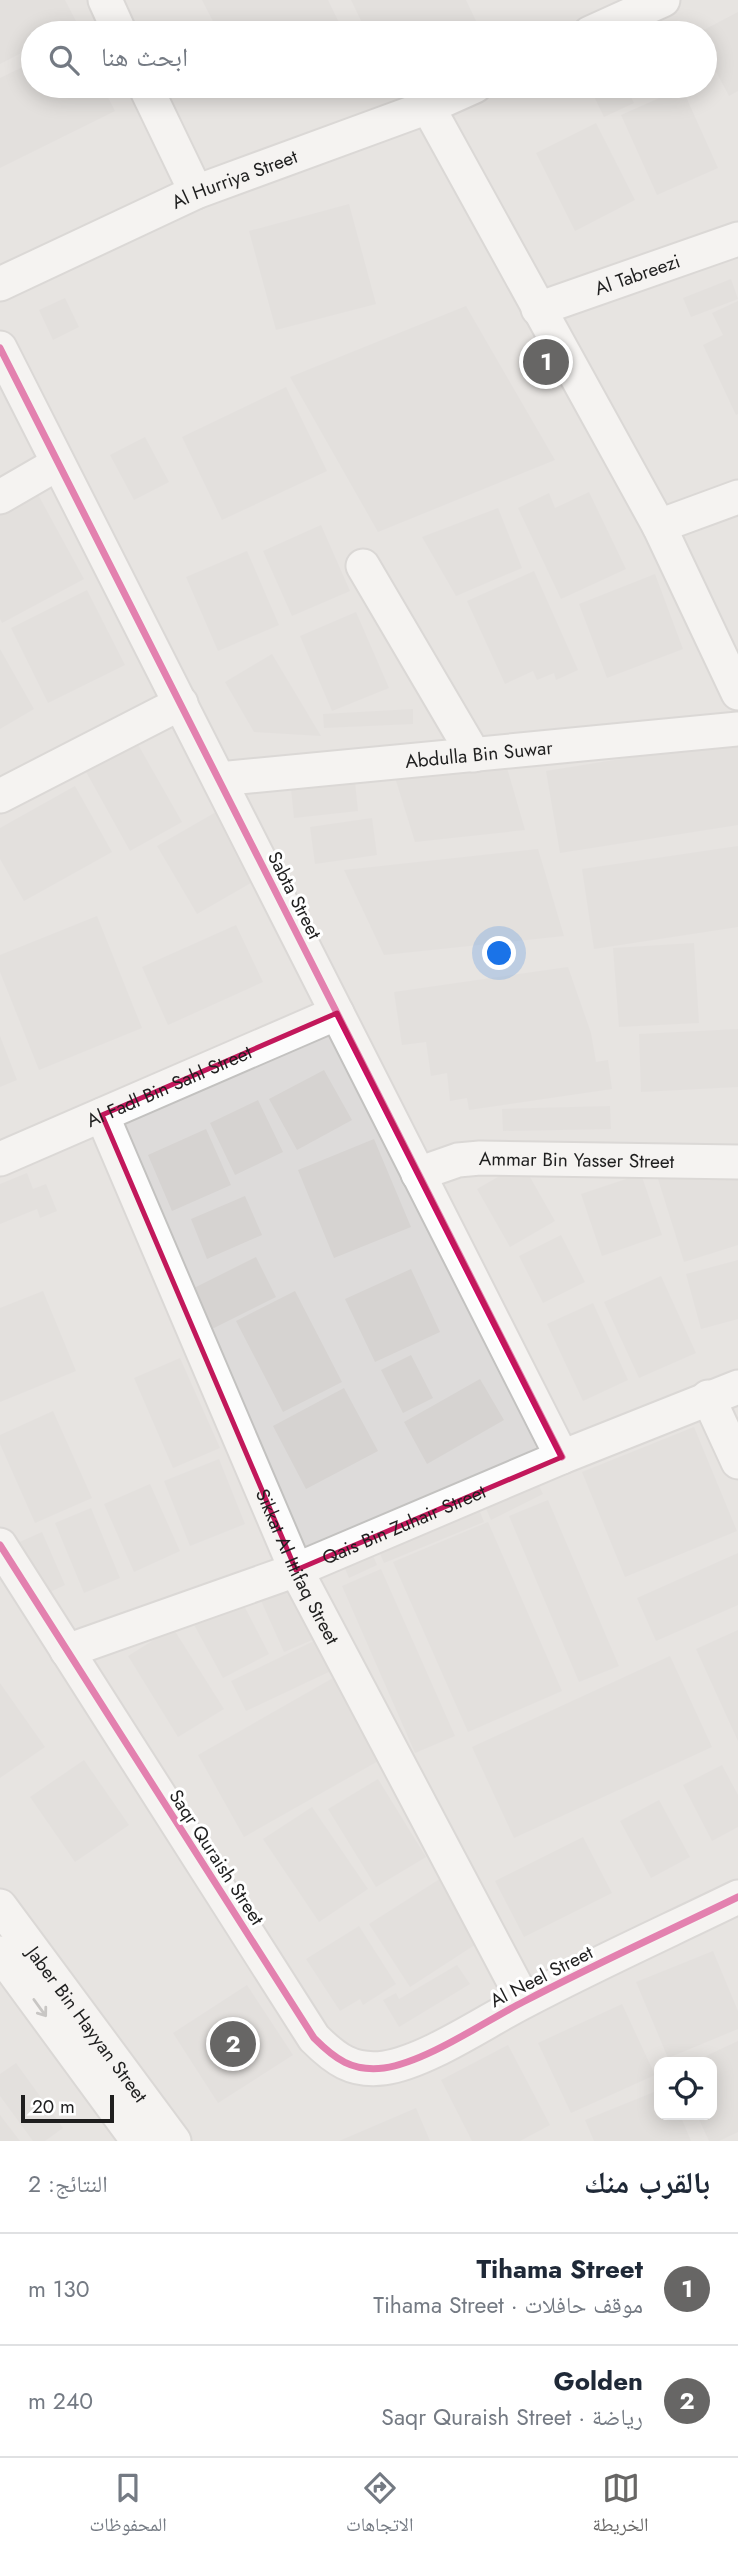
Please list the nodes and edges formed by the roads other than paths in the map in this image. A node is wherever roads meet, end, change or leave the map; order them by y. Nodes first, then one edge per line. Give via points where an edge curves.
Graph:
1 (105, 0) edge
2 (663, 0) edge
3 (115, 21) edge
4 (617, 21) edge
5 (151, 98) edge
6 (448, 98) edge
7 (428, 107) junction
8 (196, 192) junction
9 (738, 239) edge
10 (0, 285) edge
11 (538, 309) junction
12 (0, 348) edge
13 (57, 464) junction
14 (0, 497) edge
15 (738, 497) edge
16 (659, 526) junction
17 (363, 566) dead end
18 (738, 693) edge
19 (181, 703) junction
20 (738, 729) edge
21 (474, 755) junction
22 (219, 779) junction
23 (0, 796) edge
24 (337, 1013) junction
25 (102, 1115) junction
26 (0, 1159) edge
27 (738, 1162) edge
28 (418, 1174) junction
29 (723, 1392) edge
30 (562, 1457) junction
31 (738, 1462) edge
32 (0, 1545) edge
33 (296, 1570) junction
34 (67, 1651) junction
35 (738, 1897) edge
36 (0, 1906) edge
37 (0, 1954) edge
38 (524, 2001) junction
39 (354, 2067) joint
40 (138, 2141) edge
41 (174, 2141) edge

1 - 3 street
2 - 4 street
5 - 8 street
6 - 7 street, Al Hurriya Street
7 - 8 street, Al Hurriya Street
7 - 11 street
8 - 10 street, Al Hurriya Street
9 - 11 street, Al Tabreezi
11 - 16 street
12 - 13 street, Sabta Street
13 - 14 street
13 - 19 street, Sabta Street
15 - 16 street
16 - 18 street
17 - 21 street
19 - 22 street, Sabta Street
19 - 23 street
20 - 21 street, Abdulla Bin Suwar
21 - 22 street, Abdulla Bin Suwar
22 - 24 street, Sabta Street
24 - 25 street, Al Fadl Bin Sahl Street
24 - 28 street, Sabta Street
25 - 26 street, Al Fadl Bin Sahl Street
25 - 33 street, Sikkat Al Ittifaq Street
27 - 28 street, Ammar Bin Yasser Street via 480,1158 458,1160
28 - 30 street, Sabta Street
29 - 30 street, Qais Bin Zuhair Street
29 - 31 street
30 - 33 street, Qais Bin Zuhair Street
32 - 34 street
33 - 34 street, Qais Bin Zuhair Street
33 - 38 street, Sikkat Al Ittifaq Street
34 - 39 street, Saqr Quraish Street via 314,2038 334,2058
35 - 38 street, Al Neel Street
36 - 41 street, Jaber Bin Hayyan Street
37 -> 40 street, Jaber Bin Hayyan Street
38 - 39 street, Al Neel Street via 412,2060 382,2068

